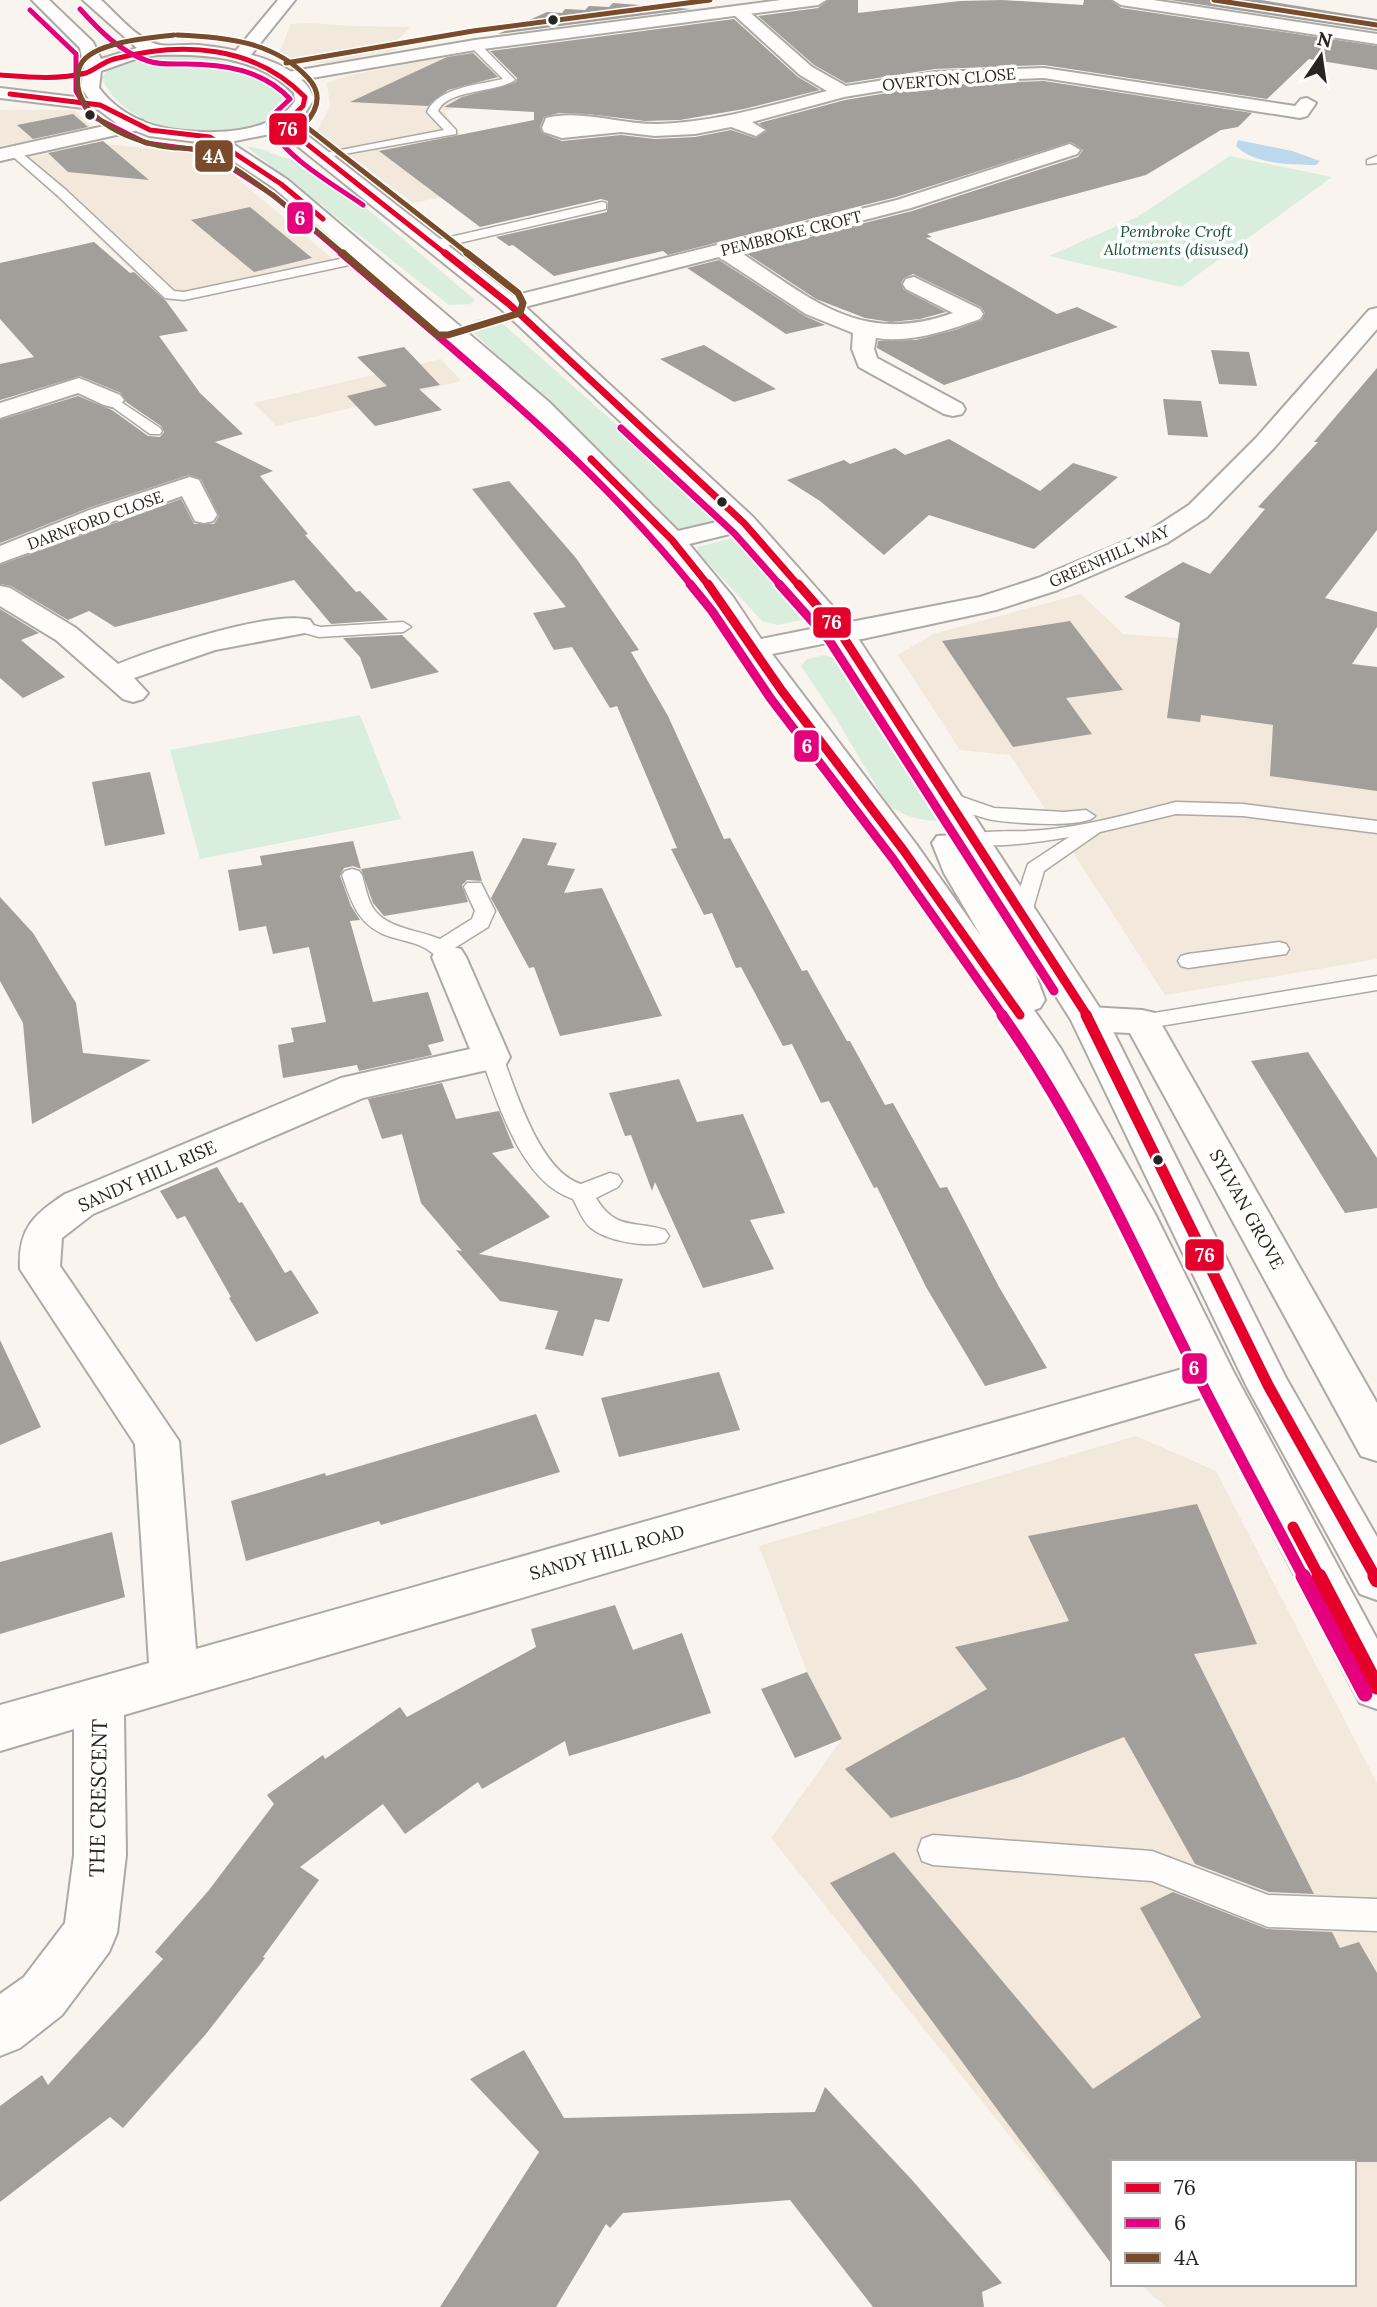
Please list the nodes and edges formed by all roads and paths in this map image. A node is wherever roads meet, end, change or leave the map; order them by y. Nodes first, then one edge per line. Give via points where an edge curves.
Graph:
1 (40, 0) edge
2 (91, 0) edge
3 (287, 0) edge
4 (818, 0) edge
5 (1121, 0) edge
6 (739, 11) junction
7 (1377, 39) edge
8 (475, 45) junction
9 (156, 50) junction
10 (240, 57) junction
11 (92, 70) junction
12 (0, 75) edge
13 (288, 77) junction
14 (843, 92) junction
15 (0, 93) edge
16 (1307, 103) dead end
17 (100, 105) junction
18 (733, 121) junction
19 (136, 125) junction
20 (283, 125) junction
21 (615, 128) dead end
22 (757, 131) dead end
23 (210, 137) junction
24 (1070, 150) dead end
25 (7, 154) edge
26 (320, 157) junction
27 (602, 206) dead end
28 (433, 245) junction
29 (723, 250) junction
30 (368, 257) junction
31 (914, 284) dead end
32 (509, 304) junction
33 (1377, 315) edge
34 (444, 322) junction
35 (865, 331) junction
36 (106, 373) dead end
37 (79, 385) junction
38 (112, 400) joint
39 (953, 409) dead end
40 (0, 411) edge
41 (155, 431) dead end
42 (214, 476) dead end
43 (190, 485) junction
44 (204, 515) dead end
45 (744, 523) junction
46 (672, 540) junction
47 (0, 555) edge
48 (0, 594) edge
49 (300, 626) joint
50 (403, 626) dead end
51 (840, 632) junction
52 (754, 649) junction
53 (948, 798) junction
54 (1176, 808) junction
55 (1096, 827) junction
56 (1377, 827) edge
57 (962, 841) junction
58 (904, 850) junction
59 (352, 875) dead end
60 (474, 887) dead end
61 (1022, 912) junction
62 (1279, 949) dead end
63 (446, 952) junction
64 (1188, 961) dead end
65 (1377, 983) edge
66 (1089, 1019) junction
67 (1142, 1022) junction
68 (1043, 1049) junction
69 (492, 1057) junction
70 (610, 1181) dead end
71 (580, 1193) junction
72 (657, 1236) dead end
73 (1214, 1377) junction
74 (1377, 1443) edge
75 (1377, 1580) edge
76 (174, 1676) junction
77 (1377, 1687) edge
78 (99, 1698) junction
79 (0, 1728) edge
80 (933, 1850) dead end
81 (1377, 1915) edge
82 (0, 2028) edge

1 - 11 main road via 87,46
2 - 9 main road via 138,42
3 - 10 main road
4 - 6 main road
5 - 7 main road
6 - 8 main road
6 - 14 main road via 806,71
8 - 13 main road
8 - 26 lane via 510,80 436,103 432,112 452,132
9 - 10 main road
9 - 11 main road
10 - 13 main road
11 - 12 main road via 44,79
11 - 17 main road via 90,88
13 - 20 main road via 305,97 303,106
14 - 16 main road, OVERTON CLOSE via 935,77 1008,72 1089,78 1300,113
14 - 18 main road
15 - 17 main road
17 - 19 main road
18 - 21 main road via 695,128
18 - 22 main road
19 - 23 main road via 166,134
19 - 25 main road
20 - 23 main road
20 - 26 main road
23 - 30 main road via 281,184
24 - 29 main road, PEMBROKE CROFT via 904,204
25 - 30 lane via 62,193 170,295 184,296
26 - 28 main road
27 - 28 lane
28 - 32 main road
29 - 32 main road, PEMBROKE CROFT
29 - 35 main road via 828,317
30 - 34 main road
31 - 35 main road via 972,314 916,331
32 - 34 main road, PEMBROKE CROFT
32 - 45 main road
33 - 51 main road, GREENHILL WAY via 1355,357 1198,511 1158,537 1048,584 986,604
34 - 46 main road via 540,407
35 - 39 main road via 867,362
36 - 37 main road
37 - 38 main road
37 - 40 main road
38 - 41 lane
42 - 43 main road, DARNFORD CLOSE
43 - 44 main road
43 - 47 main road, DARNFORD CLOSE
45 - 46 main road
45 - 51 main road
46 - 52 main road
48 - 49 main road via 65,634 124,685 160,656 252,631 266,619
49 - 50 lane via 318,632
51 - 52 main road, GREENHILL WAY
51 - 53 main road
52 - 58 main road
53 - 54 lane via 992,814 1052,817
53 - 57 main road
54 - 55 lane
54 - 56 lane via 1242,810
55 - 57 lane
55 - 61 lane via 1035,868
57 - 58 main road
57 - 61 main road
57 - 68 main road via 961,873 1014,962
58 - 68 main road
59 - 63 lane via 365,911 376,922
60 - 63 lane via 485,911 481,922
61 - 66 main road
62 - 64 lane
63 - 69 main road
65 - 67 lane
66 - 67 main road
66 - 75 main road via 1269,1387
67 - 74 main road, SYLVAN GROVE
68 - 73 main road via 1135,1214
69 - 71 lane via 533,1156 562,1187
69 - 76 main road, SANDY HILL RISE via 354,1087 79,1204 47,1225 38,1249 40,1269 157,1441
70 - 71 lane
71 - 72 lane via 598,1221 620,1231
73 - 76 main road, SANDY HILL ROAD
73 - 77 main road
76 - 78 main road, SANDY HILL ROAD
78 - 79 main road, SANDY HILL ROAD
78 - 82 main road, THE CRESCENT via 100,1856 90,1933 43,1996
80 - 81 lane via 1152,1866 1268,1911

